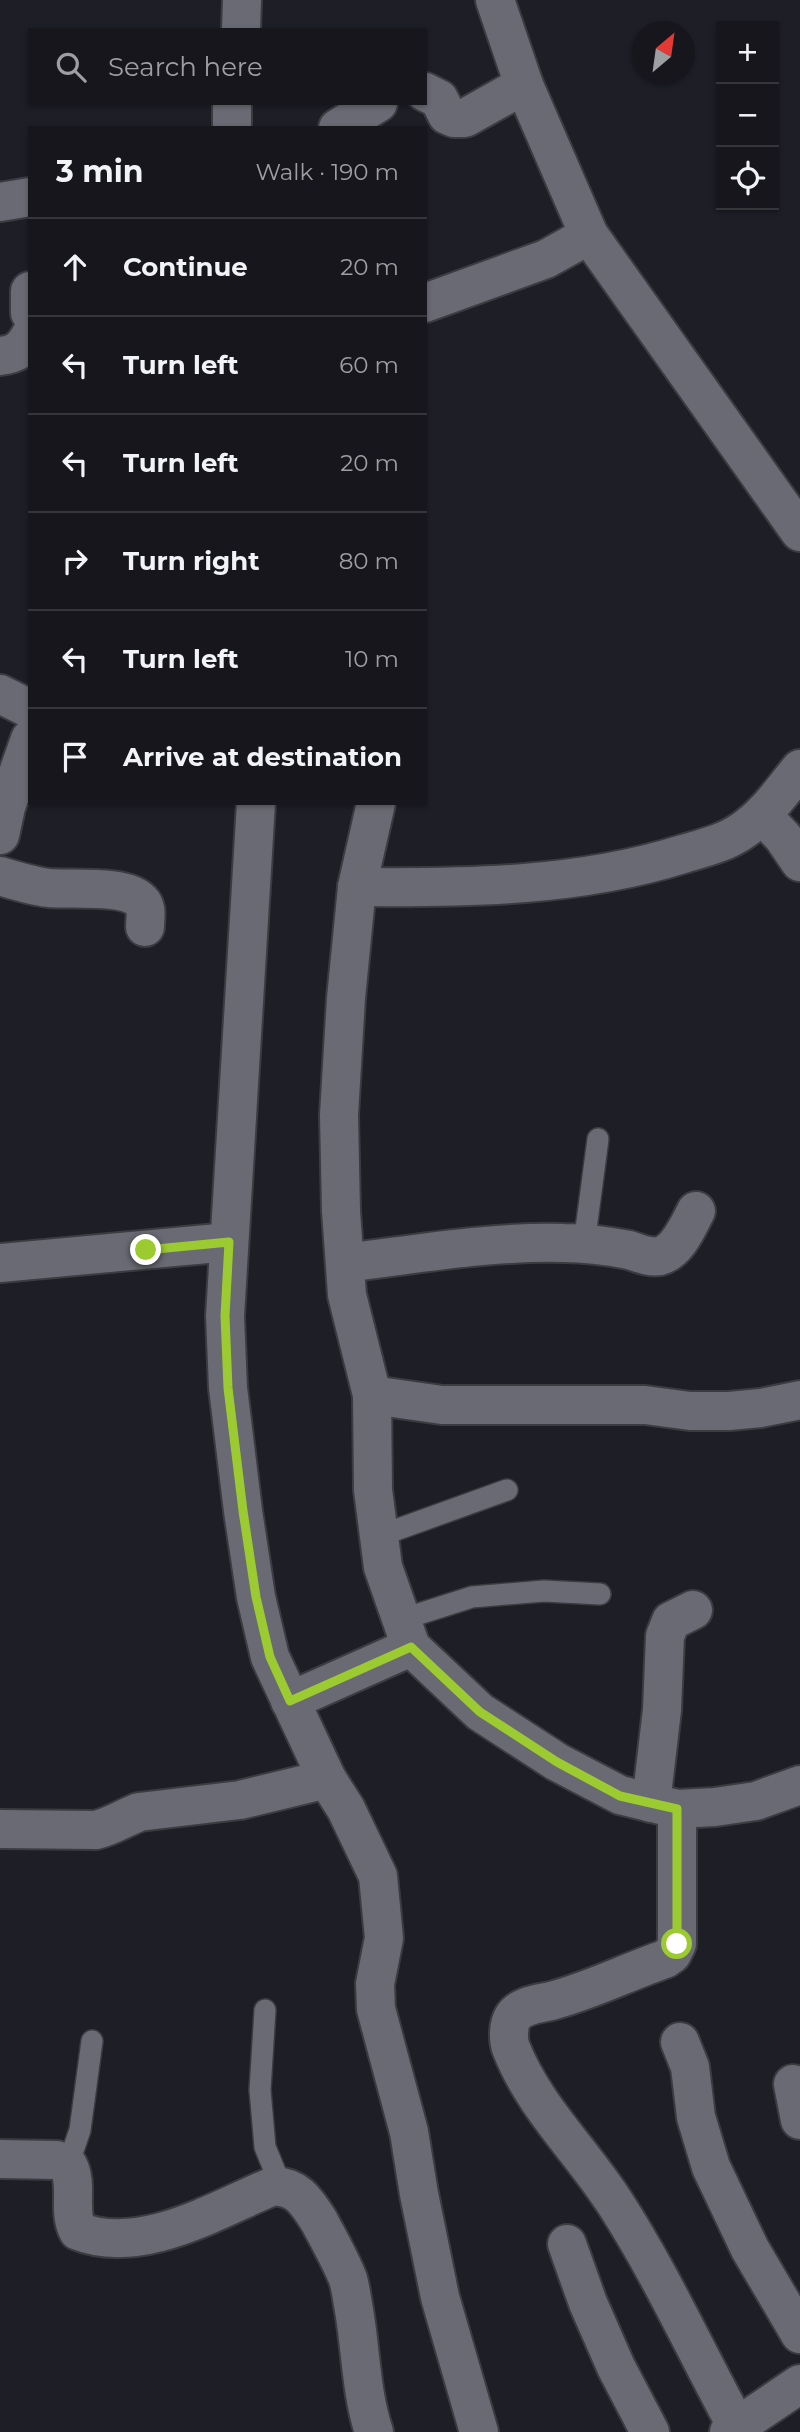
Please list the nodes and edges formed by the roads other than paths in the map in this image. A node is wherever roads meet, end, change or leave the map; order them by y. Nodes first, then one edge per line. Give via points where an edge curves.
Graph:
1 (243, 0) edge
2 (495, 0) edge
3 (241, 28) edge
4 (524, 85) junction
5 (427, 93) edge
6 (232, 105) edge
7 (375, 105) edge
8 (232, 126) edge
9 (341, 126) edge
10 (28, 197) edge
11 (0, 202) edge
12 (589, 235) junction
13 (427, 302) edge
14 (28, 339) edge
15 (0, 356) edge
16 (797, 521) edge
17 (0, 694) edge
18 (28, 708) edge
19 (28, 745) edge
20 (800, 769) edge
21 (256, 805) edge
22 (376, 805) edge
23 (762, 815) junction
24 (0, 835) edge
25 (800, 862) edge
26 (0, 876) edge
27 (357, 887) junction
28 (145, 927) dead end
29 (598, 1139) dead end
30 (696, 1211) dead end
31 (229, 1242) junction
32 (584, 1244) junction
33 (0, 1263) edge
34 (345, 1264) junction
35 (372, 1395) junction
36 (800, 1400) edge
37 (507, 1490) dead end
38 (379, 1536) junction
39 (600, 1594) dead end
40 (694, 1610) dead end
41 (405, 1633) junction
42 (290, 1701) junction
43 (327, 1779) junction
44 (800, 1785) edge
45 (664, 1806) junction
46 (0, 1829) edge
47 (265, 2010) dead end
48 (92, 2042) dead end
49 (680, 2042) dead end
50 (0, 2159) edge
51 (68, 2165) junction
52 (281, 2186) junction
53 (567, 2244) dead end
54 (800, 2334) edge
55 (800, 2384) edge
56 (733, 2429) edge
57 (374, 2432) edge
58 (479, 2432) edge
59 (650, 2432) edge

1 - 3 street
2 - 4 street
4 - 5 street via 465,118 447,115 439,99
4 - 12 street
6 - 8 street
7 - 9 street
10 - 11 street
12 - 13 street via 546,259
12 - 16 street
14 - 15 street via 14,355
17 - 18 street
19 - 24 street
20 - 23 street
21 - 31 street
22 - 27 street
23 - 25 street
23 - 27 street via 717,844 650,864 545,882 456,888
26 - 28 street via 46,888 127,893 139,898 146,908
27 - 34 street via 339,1115
29 - 32 lane
30 - 32 street via 680,1239 668,1253 658,1256
31 - 33 street
31 - 42 street via 228,1388 243,1511 270,1657
32 - 34 street via 463,1249
34 - 35 street via 347,1295
35 - 36 street via 442,1405 645,1405 691,1411 761,1408
35 - 38 street via 373,1490
37 - 38 lane
38 - 41 street via 383,1567
39 - 41 lane via 544,1591 472,1597
40 - 45 street via 671,1621 665,1636
41 - 42 street
41 - 45 street via 480,1712 620,1796
42 - 43 street
43 - 46 street via 240,1800 139,1812 96,1830
43 - 58 street via 378,1876 384,1938 375,1984 376,2009 409,2132 440,2297
44 - 45 street via 756,1801 715,1807
45 - 56 street via 679,1911 672,1954 579,1993 524,2008 510,2024 510,2045 528,2084 645,2251
47 - 52 lane via 260,2090 265,2147
48 - 51 lane via 80,2130
49 - 54 street via 690,2067 696,2118 711,2167 750,2249
50 - 51 street via 57,2160
51 - 52 street via 73,2222 78,2231 114,2240 135,2239 186,2223
52 - 57 street via 300,2195 309,2206 348,2280 367,2412
53 - 59 street via 616,2367
55 - 56 street

